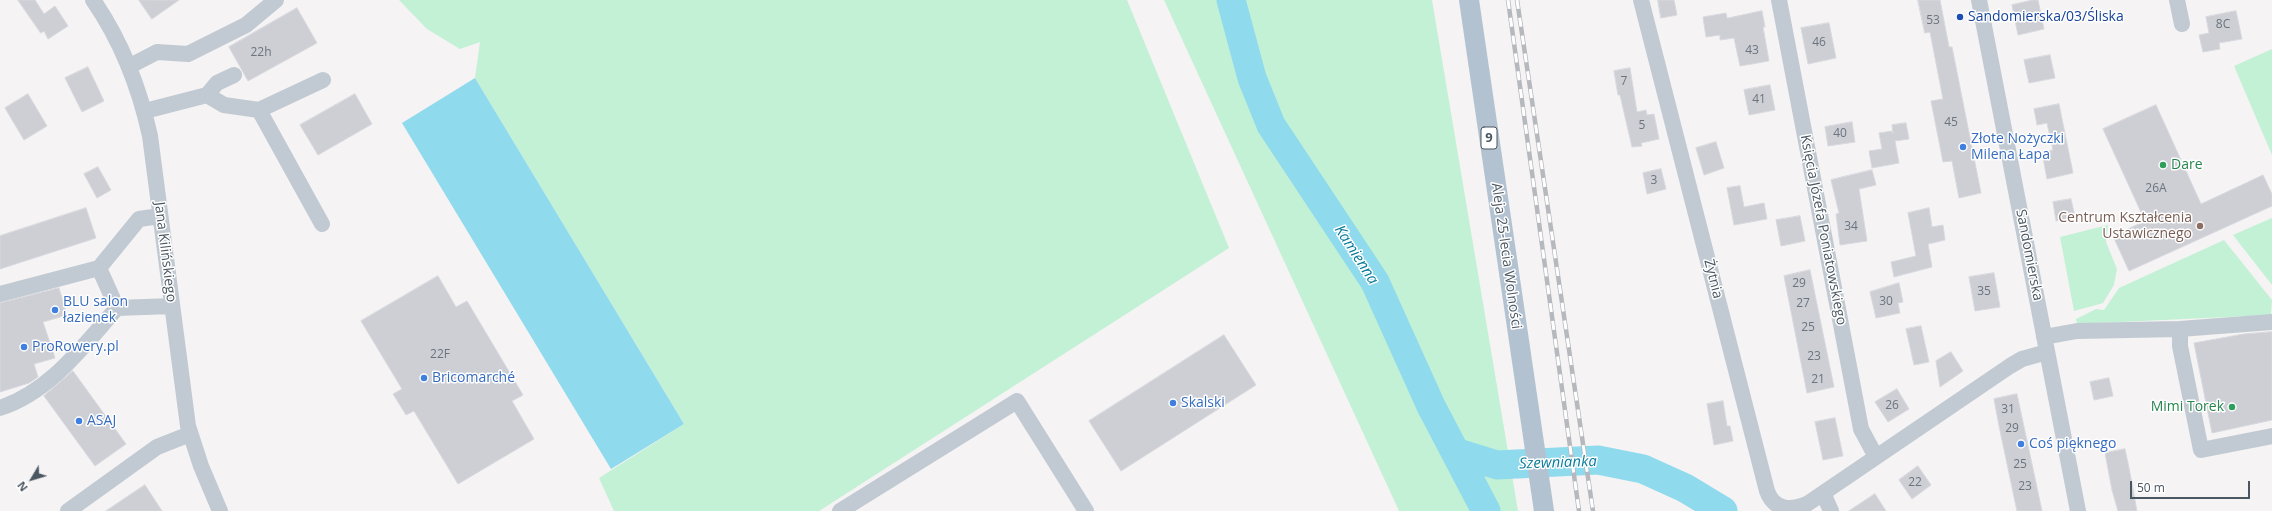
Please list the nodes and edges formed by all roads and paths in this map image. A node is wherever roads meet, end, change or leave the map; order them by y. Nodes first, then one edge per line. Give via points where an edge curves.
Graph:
1 (93, 0) edge
2 (276, 0) edge
3 (1469, 0) edge
4 (1641, 0) edge
5 (1779, 0) edge
6 (1979, 0) edge
7 (2176, 0) edge
8 (2182, 24) dead end
9 (130, 66) junction
10 (234, 75) dead end
11 (324, 80) dead end
12 (207, 95) junction
13 (259, 110) junction
14 (145, 111) junction
15 (160, 216) junction
16 (322, 224) dead end
17 (99, 268) junction
18 (0, 294) edge
19 (172, 306) junction
20 (117, 308) junction
21 (2272, 322) edge
22 (2180, 329) junction
23 (2046, 345) junction
24 (0, 408) edge
25 (190, 434) junction
26 (2272, 436) edge
27 (1876, 457) junction
28 (1823, 493) junction
29 (68, 511) edge
30 (220, 511) edge
31 (840, 511) edge
32 (1086, 511) edge
33 (1544, 511) edge
34 (1831, 511) edge
35 (2078, 511) edge

1 - 9 street, Jana Kilińskiego via 108,22
2 - 9 street via 246,26 188,54 157,52
3 - 33 main road, Aleja 25-lecia Wolności / 9
4 - 28 street, Żytnia via 1767,491 1778,507 1788,510 1803,506
5 - 27 street, Księcia Józefa Poniatowskiego via 1861,429
6 - 23 street, Sandomierska
7 - 8 street
9 - 14 street, Jana Kilińskiego
10 - 12 street via 217,83
11 - 13 street
12 - 13 street via 224,105
12 - 14 street
13 - 16 street
14 - 15 street, Jana Kilińskiego
15 - 17 street via 139,219
15 - 19 street, Jana Kilińskiego
17 - 18 street
17 - 20 street
19 - 20 street
19 - 25 street, Jana Kilińskiego
20 - 24 street via 59,374 14,404
21 - 22 street
22 - 23 street via 2077,331
22 - 26 street via 2180,346 2201,450
23 - 27 street via 2010,366
23 - 35 street, Sandomierska
25 - 29 street via 158,447
25 - 30 street, Jana Kilińskiego
27 - 28 street
28 - 34 street
31 - 32 street via 1017,401

